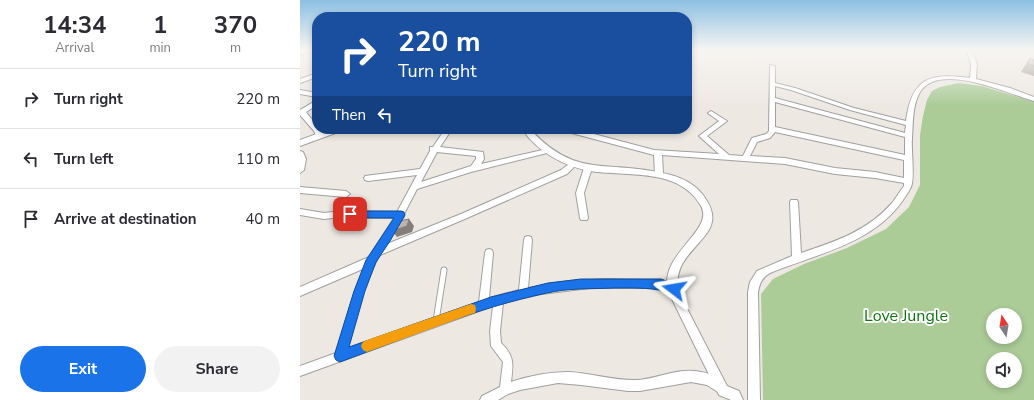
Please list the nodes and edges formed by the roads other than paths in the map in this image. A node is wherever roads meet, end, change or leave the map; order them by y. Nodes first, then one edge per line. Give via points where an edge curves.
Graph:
1 (772, 69) edge
2 (974, 69) edge
3 (312, 77) edge
4 (973, 80) junction
5 (300, 81) edge
6 (773, 84) junction
7 (300, 92) edge
8 (312, 94) edge
9 (772, 99) junction
10 (1034, 99) edge
11 (312, 105) edge
12 (301, 112) edge
13 (711, 113) dead end
14 (312, 124) edge
15 (910, 124) junction
16 (772, 129) junction
17 (324, 134) edge
18 (445, 134) edge
19 (531, 134) edge
20 (585, 134) edge
21 (319, 136) joint
22 (910, 136) junction
23 (300, 143) edge
24 (433, 150) junction
25 (547, 151) junction
26 (658, 153) junction
27 (300, 154) edge
28 (728, 158) junction
29 (908, 158) junction
30 (746, 159) junction
31 (573, 164) junction
32 (474, 168) junction
33 (588, 168) junction
34 (300, 170) edge
35 (423, 172) junction
36 (659, 174) junction
37 (368, 178) dead end
38 (908, 181) junction
39 (416, 186) junction
40 (300, 190) edge
41 (346, 194) dead end
42 (794, 202) dead end
43 (300, 212) edge
44 (401, 215) junction
45 (584, 218) dead end
46 (528, 240) dead end
47 (489, 253) dead end
48 (374, 256) junction
49 (797, 260) junction
50 (444, 270) dead end
51 (674, 289) junction
52 (300, 292) edge
53 (523, 293) junction
54 (498, 300) junction
55 (484, 304) junction
56 (436, 322) junction
57 (340, 356) junction
58 (300, 371) edge
59 (505, 390) junction
60 (723, 391) junction
61 (486, 400) edge
62 (737, 400) edge
63 (754, 400) edge

1 - 6 street
2 - 4 street
3 - 5 street
4 - 10 street
4 - 15 street via 943,78 924,84 917,91
6 - 9 street
6 - 15 street
7 - 8 street
9 - 16 street
9 - 22 street
11 - 12 street
12 - 14 street
13 - 28 street via 724,121 702,136
15 - 22 street
16 - 29 street
16 - 30 street via 770,135 754,140
17 - 21 street
18 - 24 street
19 - 25 street
20 - 26 street
21 - 23 street
22 - 29 street
24 - 32 street via 480,154
24 - 35 street
25 - 31 street
25 - 32 street
26 - 28 street
26 - 36 street
27 - 34 street
28 - 30 street
29 - 38 street
30 - 38 street via 792,162
31 - 33 street
31 - 48 street via 568,170 538,184
32 - 39 street
33 - 36 street
33 - 45 street via 580,192
35 - 37 street
35 - 39 street
36 - 51 street via 691,187 707,207 707,225 680,256 674,268
38 - 49 street via 902,196 881,219 866,230 840,244
39 - 44 street
40 - 41 street
42 - 49 street
43 - 44 street via 324,216
44 - 48 street
46 - 53 street
47 - 55 street
48 - 52 street
48 - 57 street
49 - 63 street via 767,270 760,274 755,282 752,339
50 - 56 lane
51 - 53 street via 661,284 581,284
51 - 60 street
53 - 54 street
54 - 55 street
54 - 59 street via 495,341 508,361
55 - 56 street
56 - 57 street
57 - 58 street
59 - 60 street via 564,377 635,386 685,376 710,379
59 - 61 street
60 - 62 street via 735,394

